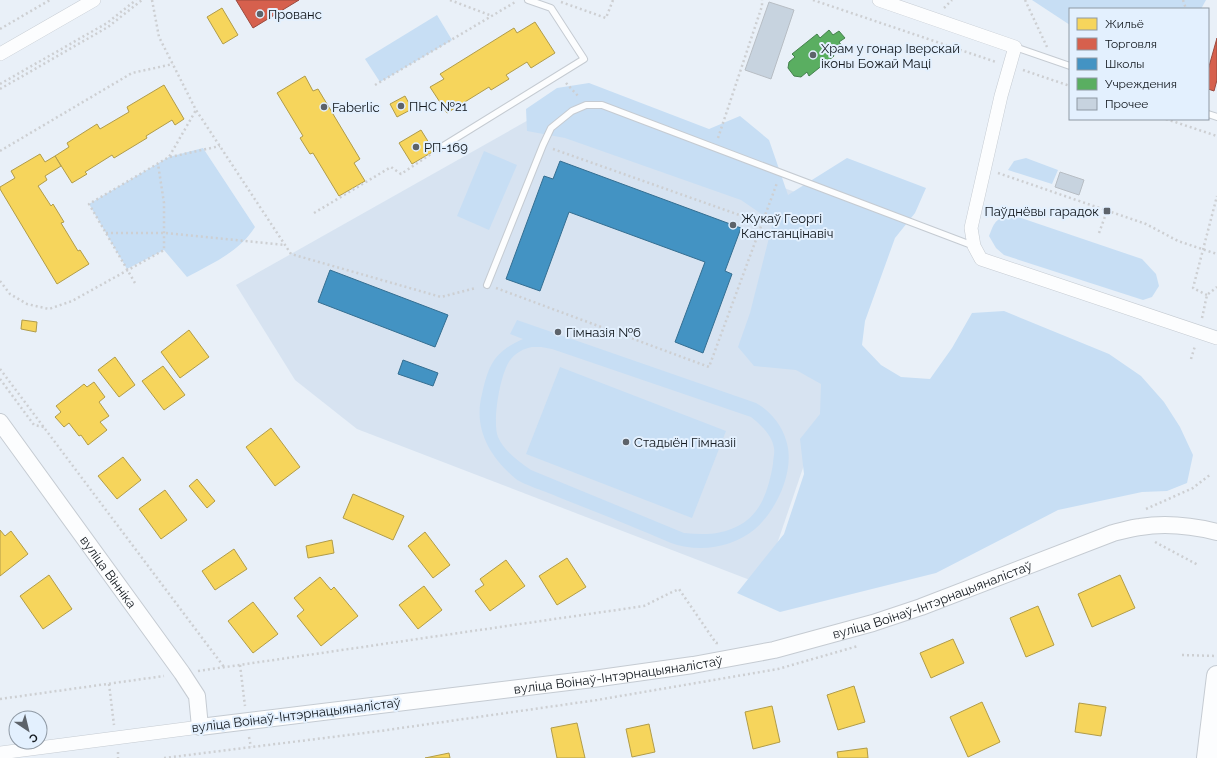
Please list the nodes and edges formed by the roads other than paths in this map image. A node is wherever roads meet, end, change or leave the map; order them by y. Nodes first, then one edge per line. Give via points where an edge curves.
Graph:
1 (94, 0) edge
2 (528, 0) edge
3 (879, 0) edge
4 (1015, 47) junction
5 (0, 54) edge
6 (1069, 66) edge
7 (440, 148) road end
8 (974, 246) junction
9 (487, 285) road end
10 (1217, 338) edge
11 (0, 422) edge
12 (1217, 532) edge
13 (1217, 676) edge
14 (200, 727) junction
15 (0, 753) edge
16 (1207, 758) edge

1 - 5 street
2 - 7 lane via 551,8 584,59
3 - 4 street
4 - 6 lane
4 - 8 street via 1001,96 971,228
8 - 9 lane via 602,105 586,105 572,110 551,128
8 - 10 street via 980,259
11 - 14 street, вуліца Вінніка via 182,673 197,696
12 - 14 street, вуліца Воінаў-Інтэрнацыяналістаў via 1168,525 1140,527 1113,533 921,607 774,650 601,678
13 - 16 main road
14 - 15 street, вуліца Воінаў-Інтэрнацыяналістаў

